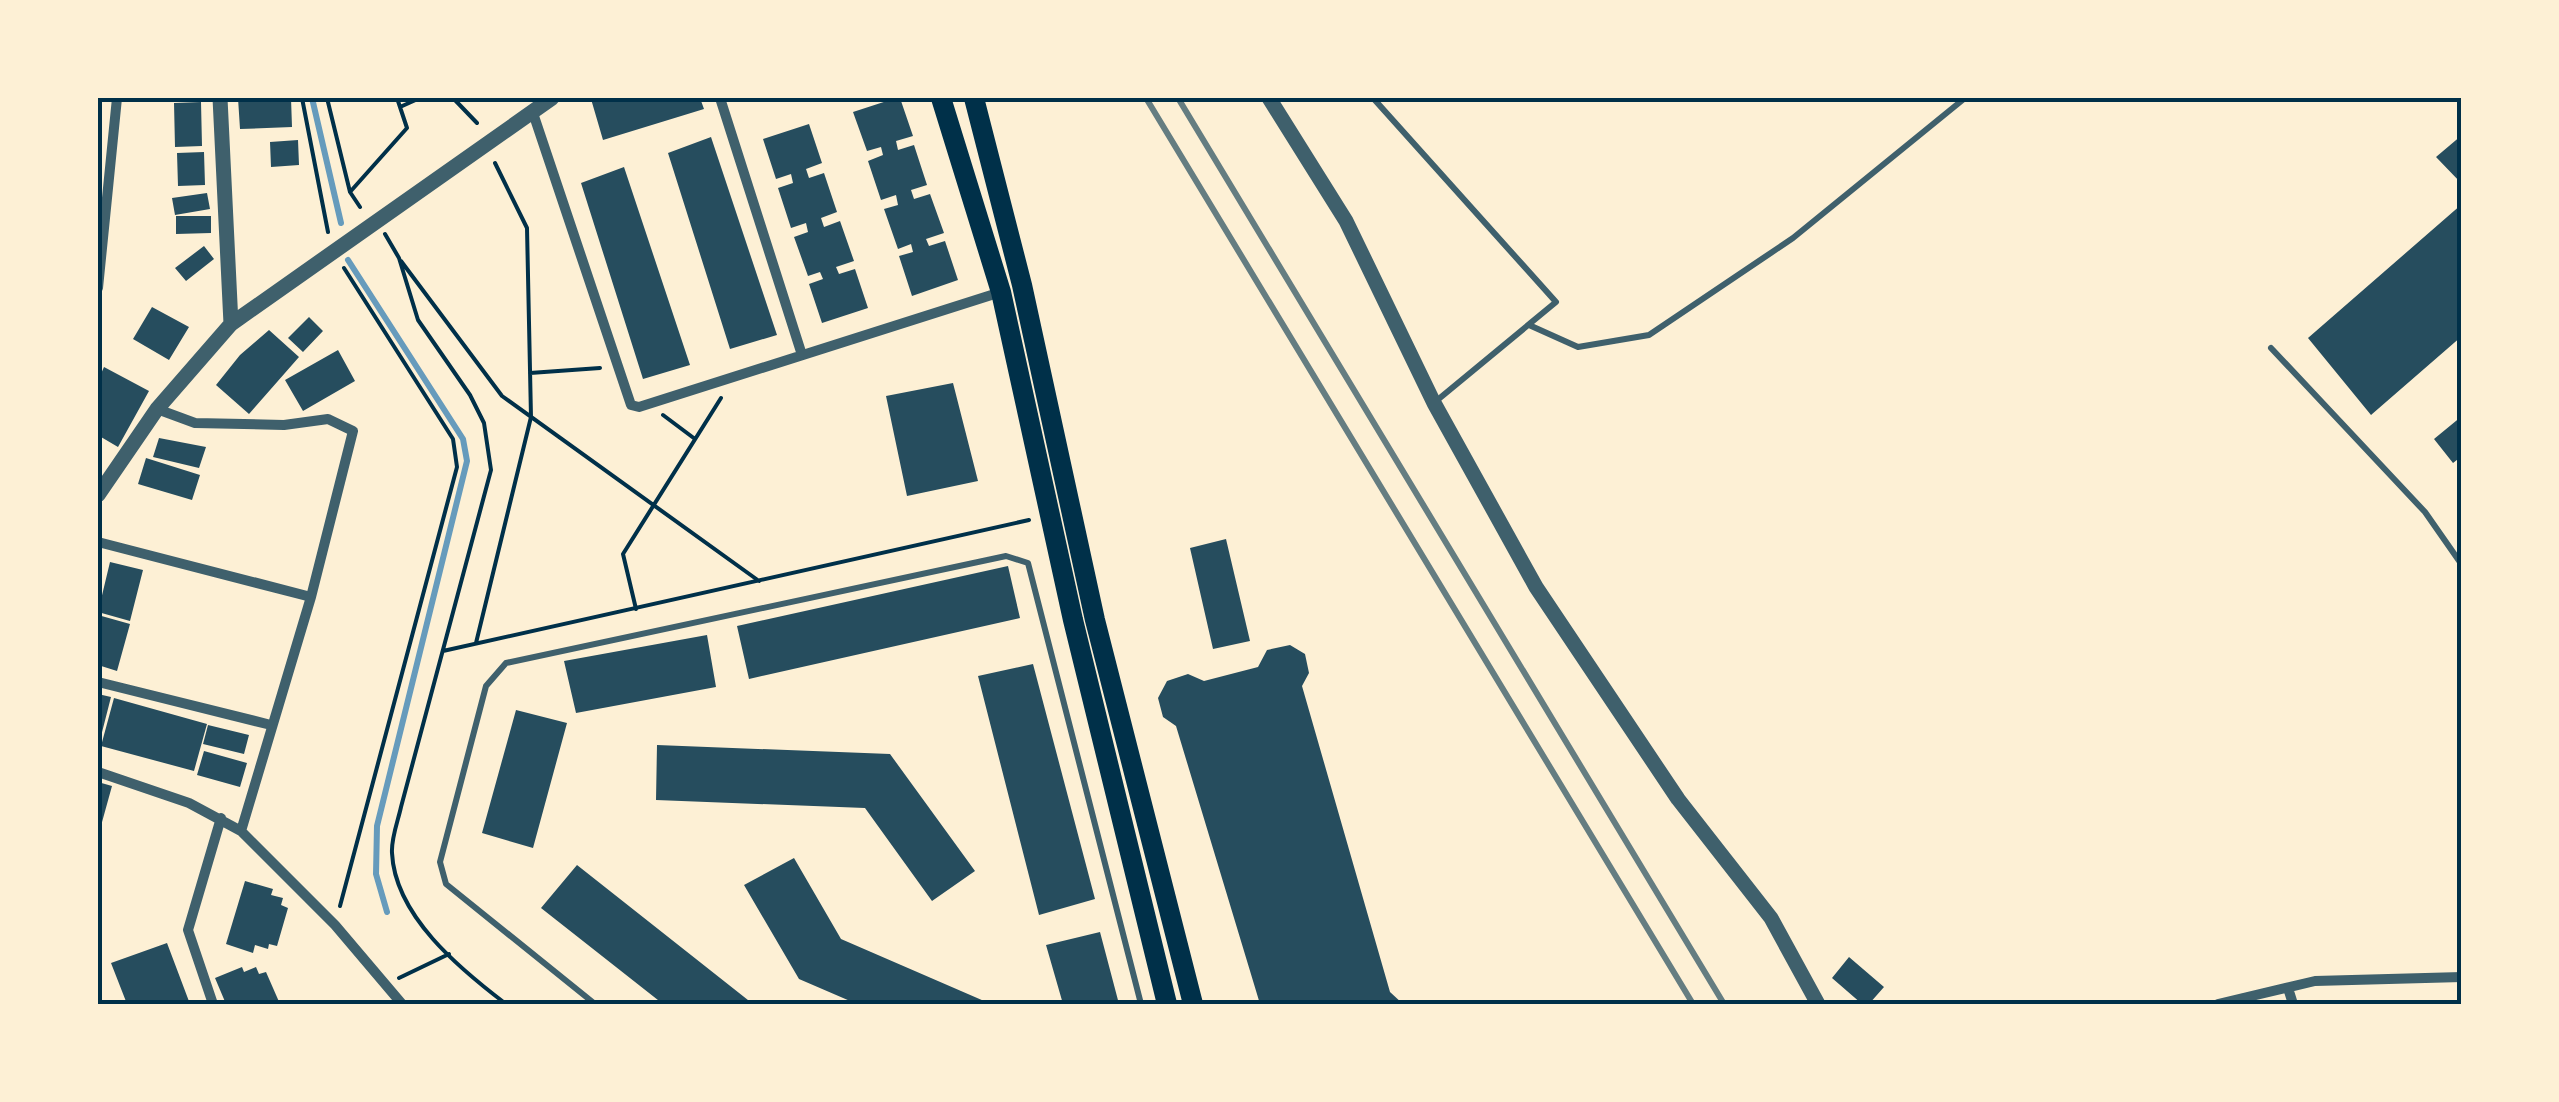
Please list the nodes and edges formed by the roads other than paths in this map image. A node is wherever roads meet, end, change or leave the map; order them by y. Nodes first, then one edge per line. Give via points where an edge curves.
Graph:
1 (116, 98) edge
2 (220, 98) edge
3 (552, 98) edge
4 (720, 98) edge
5 (941, 98) edge
6 (974, 98) edge
7 (1269, 98) edge
8 (1374, 98) edge
9 (1965, 98) edge
10 (534, 113) junction
11 (1022, 286) junction
12 (98, 288) edge
13 (1001, 292) junction
14 (231, 324) junction
15 (1529, 325) junction
16 (2271, 348) dead end
17 (802, 355) junction
18 (1434, 403) junction
19 (157, 409) junction
20 (98, 496) edge
21 (98, 542) edge
22 (2462, 565) edge
23 (311, 597) junction
24 (98, 682) edge
25 (271, 725) junction
26 (98, 772) edge
27 (221, 818) junction
28 (241, 831) junction
29 (2462, 977) edge
30 (2288, 988) junction
31 (213, 1004) edge
32 (402, 1004) edge
33 (595, 1004) edge
34 (1141, 1004) edge
35 (1167, 1004) edge
36 (1193, 1004) edge
37 (1818, 1004) edge
38 (2218, 1004) edge
39 (2292, 1004) edge

1 - 12 street
2 - 14 street
3 - 10 street
4 - 17 street
5 - 13 main road
6 - 11 main road
7 - 18 street via 1346,221
8 - 15 lane via 1556,302
9 - 15 lane via 1793,238 1649,335 1578,347
10 - 14 street
10 - 17 street via 631,405
11 - 13 street
11 - 36 main road via 1096,620
13 - 17 street
13 - 35 main road
14 - 19 street
15 - 18 lane
16 - 22 lane via 2425,512
18 - 37 street via 1536,587 1678,799 1771,918
19 - 20 street
19 - 23 street via 195,422 284,425 328,419 353,431
21 - 23 street
23 - 25 street
24 - 25 street
25 - 28 street
26 - 27 street
27 - 28 street
27 - 31 street via 188,930
28 - 32 street
29 - 30 street via 2315,981
30 - 38 street
30 - 39 street
33 - 34 lane via 446,884 440,862 486,686 506,664 1006,556 1028,562

